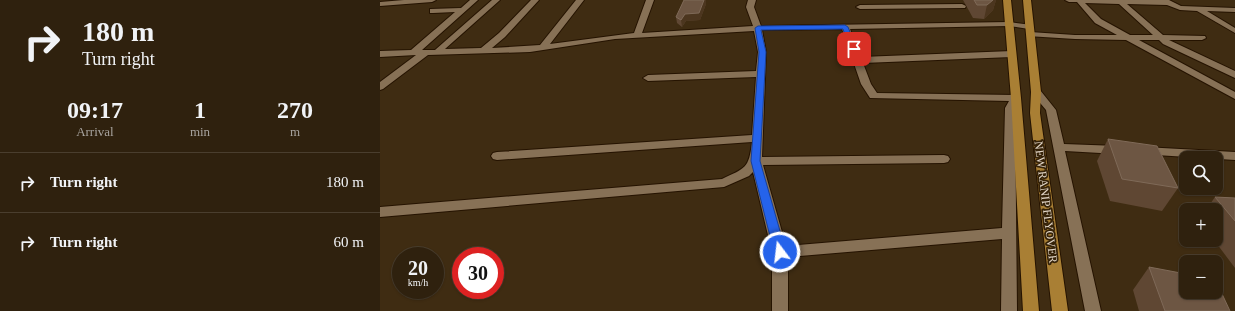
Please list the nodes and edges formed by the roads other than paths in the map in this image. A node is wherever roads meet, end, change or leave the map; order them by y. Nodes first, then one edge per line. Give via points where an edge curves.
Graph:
1 (432, 0) edge
2 (474, 0) edge
3 (496, 0) edge
4 (535, 0) edge
5 (580, 0) edge
6 (650, 0) edge
7 (752, 0) edge
8 (1007, 0) edge
9 (1027, 0) edge
10 (1069, 0) edge
11 (1079, 0) edge
12 (1122, 2) junction
13 (1166, 2) edge
14 (938, 3) edge
15 (380, 4) edge
16 (962, 6) dead end
17 (893, 7) edge
18 (463, 10) junction
19 (1200, 10) junction
20 (1235, 10) edge
21 (433, 11) dead end
22 (861, 13) edge
23 (1009, 24) junction
24 (952, 25) junction
25 (845, 27) junction
26 (758, 28) junction
27 (1030, 30) junction
28 (1235, 31) edge
29 (637, 35) junction
30 (1125, 36) junction
31 (1161, 38) junction
32 (1202, 38) dead end
33 (543, 47) junction
34 (483, 51) junction
35 (426, 52) junction
36 (437, 52) junction
37 (412, 53) junction
38 (380, 54) edge
39 (1012, 54) junction
40 (858, 60) junction
41 (761, 74) junction
42 (1235, 75) edge
43 (648, 78) dead end
44 (380, 87) edge
45 (1036, 92) junction
46 (1235, 96) edge
47 (1016, 98) junction
48 (758, 138) junction
49 (1059, 147) junction
50 (498, 156) dead end
51 (1235, 156) edge
52 (944, 159) dead end
53 (756, 161) junction
54 (380, 212) edge
55 (1009, 233) junction
56 (780, 252) junction
57 (780, 311) edge
58 (1009, 311) edge
59 (1031, 311) edge
60 (1060, 311) edge
61 (1093, 311) edge

1 - 15 street
2 - 18 street
3 - 36 street
4 - 34 street
5 - 33 street
6 - 29 street
7 - 26 street via 750,7
8 - 23 main road, NEW RANIP FLYOVER
9 - 27 main road, NEW RANIP FLYOVER
10 - 11 street
11 - 12 street
11 - 30 street via 1098,21
12 - 13 street
12 - 31 street
13 - 19 street via 1180,8
14 - 16 street
14 - 17 street
14 - 24 street
17 - 22 street
18 - 21 street
18 - 37 street
19 - 20 street
19 - 28 street
22 - 24 street
22 - 25 street
23 - 24 street
23 - 27 street
23 - 39 main road, NEW RANIP FLYOVER
25 - 26 street
25 - 40 street
26 - 29 street
26 - 41 street via 762,52
27 - 30 street via 1076,37
27 - 45 main road, NEW RANIP FLYOVER
29 - 33 street
30 - 31 street
30 - 46 street
31 - 32 street
31 - 42 street
33 - 34 street
34 - 36 street
35 - 36 street
35 - 37 street
35 - 44 street
37 - 38 street
39 - 40 street
39 - 47 main road, NEW RANIP FLYOVER
40 - 47 street via 866,84 874,96
41 - 43 street
41 - 48 street
45 - 49 street via 1051,110
45 - 60 main road, NEW RANIP FLYOVER via 1035,114
47 - 55 street via 1010,108
47 - 59 main road, NEW RANIP FLYOVER
48 - 50 street
48 - 53 street
49 - 51 street
49 - 61 street
52 - 53 street
53 - 54 street via 745,173 724,184
53 - 56 street
55 - 56 street
55 - 58 street
56 - 57 street

